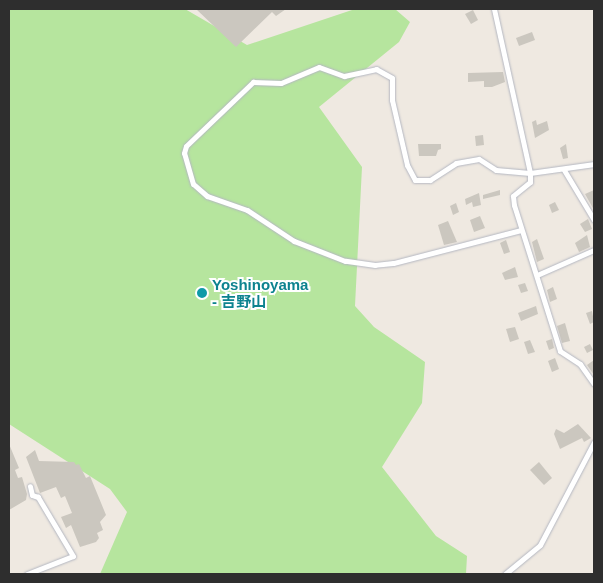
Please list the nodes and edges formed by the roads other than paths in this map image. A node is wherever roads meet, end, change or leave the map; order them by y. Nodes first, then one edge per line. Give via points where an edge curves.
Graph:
1 (494, 9) edge
2 (594, 164) edge
3 (564, 170) junction
4 (530, 172) junction
5 (594, 220) edge
6 (522, 230) junction
7 (594, 250) edge
8 (537, 275) junction
9 (594, 384) edge
10 (594, 442) edge
11 (30, 486) dead end
12 (27, 574) edge
13 (505, 574) edge

1 - 4 street
2 - 3 street
3 - 4 street
3 - 5 street
4 - 6 street via 530,182 513,196
4 - 6 street via 496,170 479,159 456,163 430,180 415,180 407,165 392,100 392,78 376,69 344,76 319,67 281,83 252,82 186,146 184,153 193,184 207,196 247,210 294,241 345,261 375,265 393,262
6 - 8 street
7 - 8 street
8 - 9 street via 560,351 580,364
10 - 13 street via 540,545
11 - 12 street via 32,496 38,497 73,556

